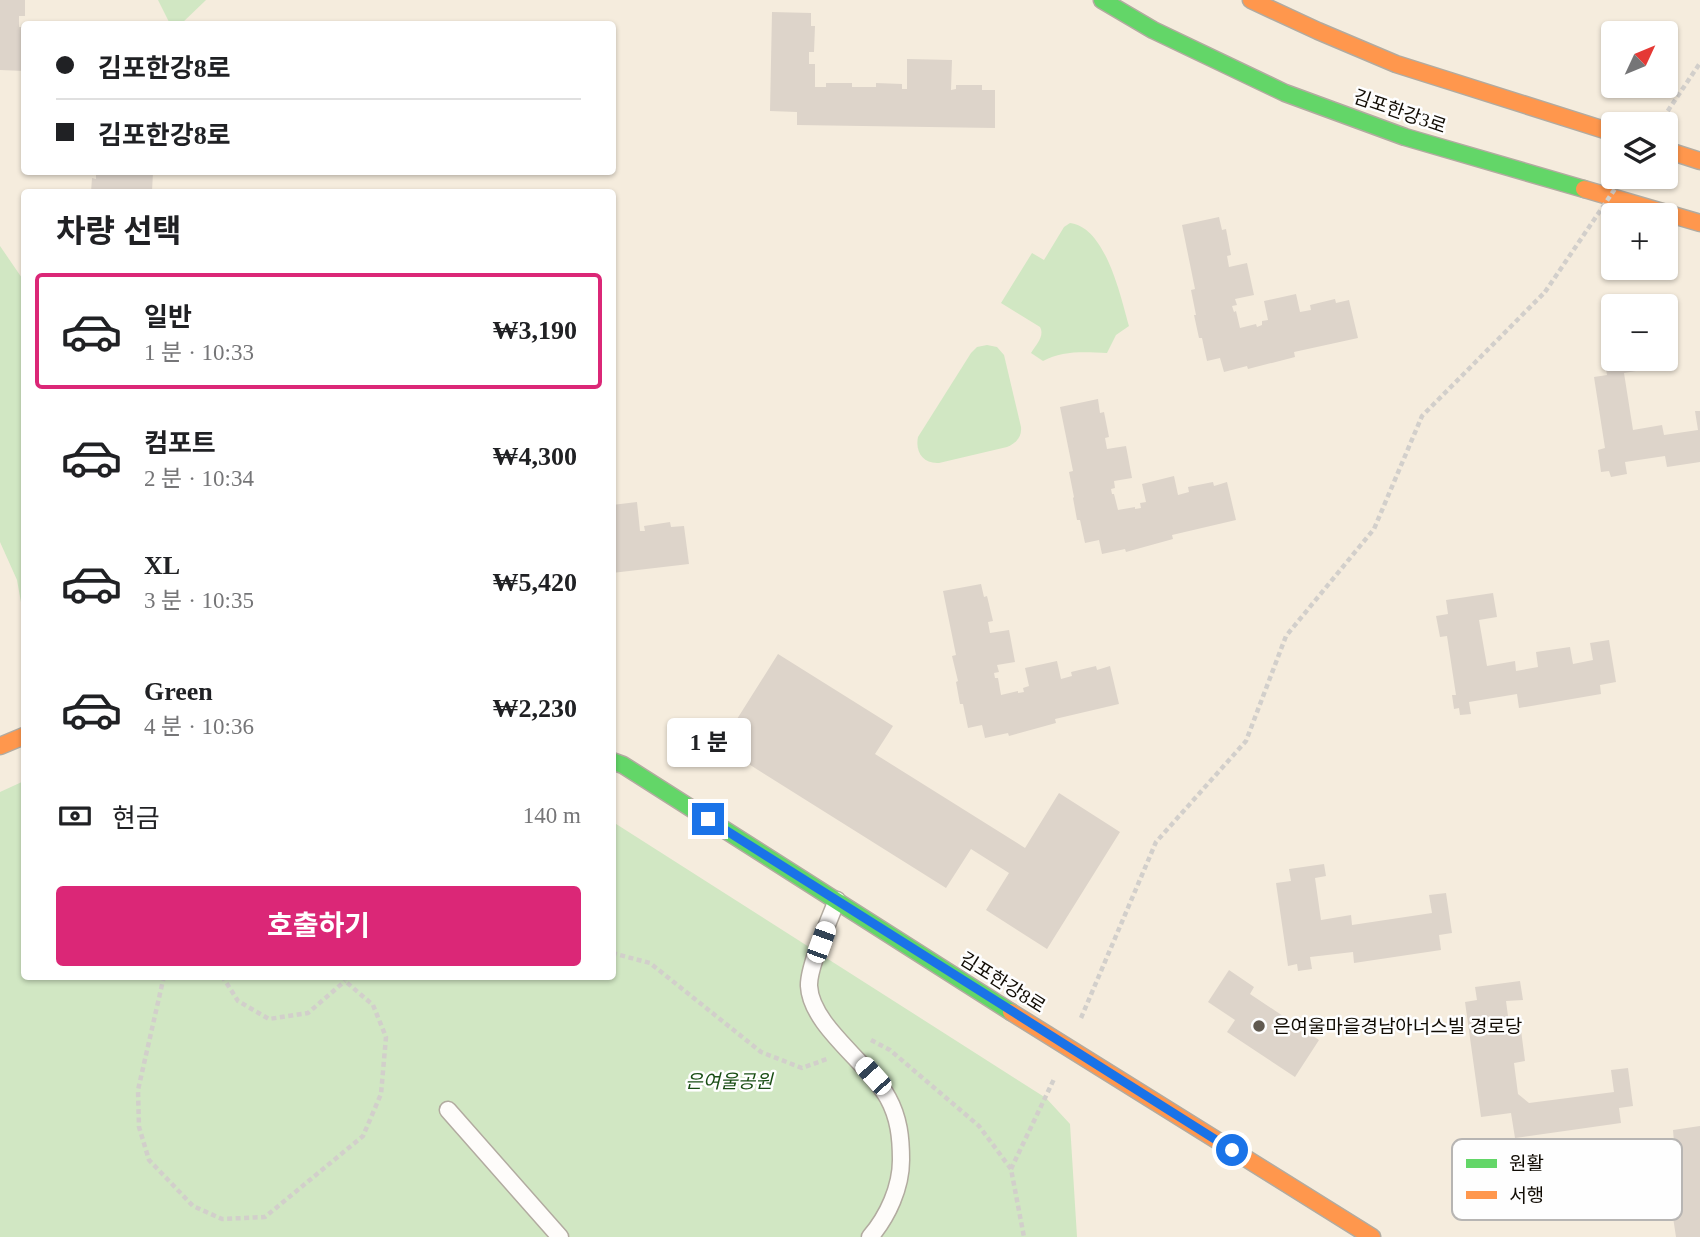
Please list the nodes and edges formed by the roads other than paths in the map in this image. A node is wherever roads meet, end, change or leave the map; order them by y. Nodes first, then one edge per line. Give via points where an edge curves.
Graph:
1 (1102, 0) edge
2 (1251, 0) edge
3 (1601, 129) edge
4 (1678, 154) edge
5 (1700, 161) edge
6 (1700, 223) edge
7 (21, 737) edge
8 (0, 746) edge
9 (616, 762) edge
10 (837, 900) junction
11 (448, 1110) dead end
12 (560, 1237) edge
13 (870, 1237) edge
14 (1372, 1237) edge

1 - 6 street, 김포한강3로 via 1153,30 1285,93 1405,137
2 - 3 street via 1396,64
4 - 5 street
7 - 8 street
9 - 10 street, 김포한강8로
10 - 13 lane via 813,968 812,1002 821,1019 887,1096 901,1140 897,1188 889,1210
10 - 14 street, 김포한강8로
11 - 12 lane

